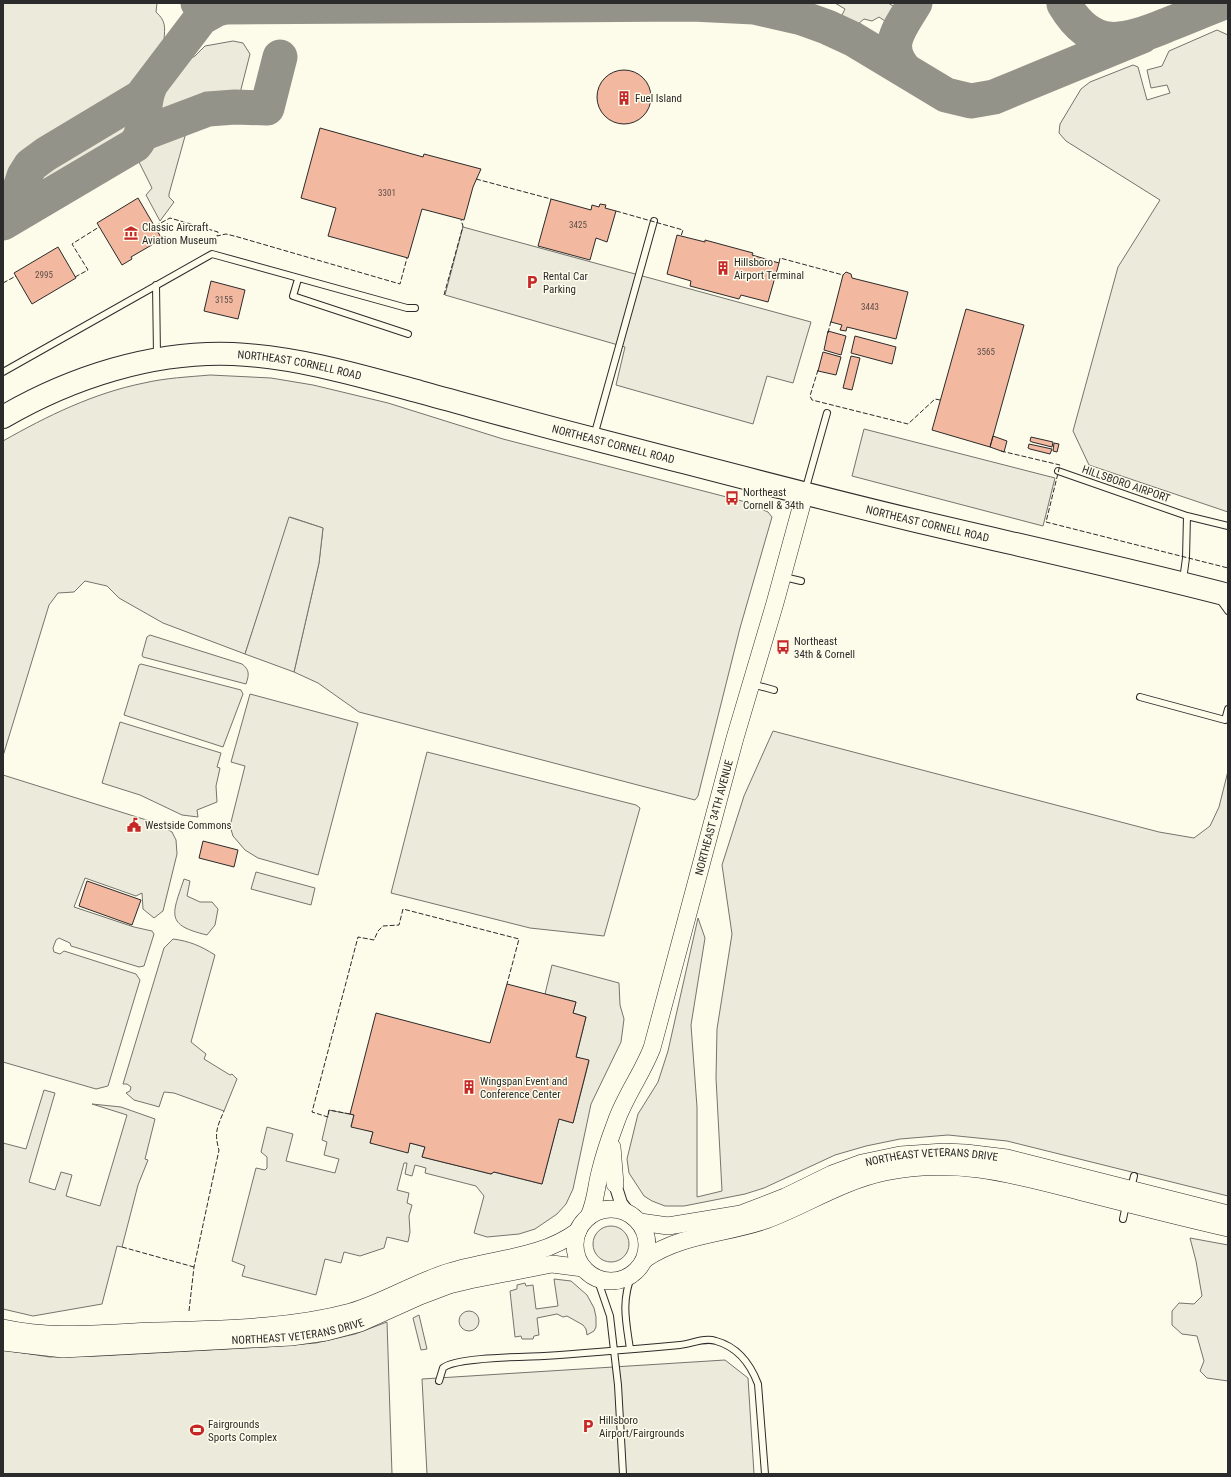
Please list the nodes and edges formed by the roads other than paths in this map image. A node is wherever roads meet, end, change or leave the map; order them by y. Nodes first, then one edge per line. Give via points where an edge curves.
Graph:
1 (654, 222) dead end
2 (298, 279) junction
3 (156, 285) junction
4 (415, 308) dead end
5 (408, 334) dead end
6 (156, 359) junction
7 (3, 372) edge
8 (827, 413) dead end
9 (3, 417) edge
10 (593, 439) junction
11 (1058, 471) dead end
12 (805, 493) junction
13 (1187, 516) junction
14 (1228, 526) edge
15 (783, 576) junction
16 (801, 581) dead end
17 (1182, 583) junction
18 (1221, 594) edge
19 (1228, 611) edge
20 (751, 684) junction
21 (774, 690) dead end
22 (1140, 697) dead end
23 (1228, 709) edge
24 (612, 1137) junction
25 (615, 1184) joint
26 (1129, 1197) junction
27 (627, 1211) junction
28 (1228, 1214) edge
29 (590, 1216) junction
30 (640, 1222) junction
31 (1228, 1228) edge
32 (578, 1231) junction
33 (645, 1259) junction
34 (583, 1268) junction
35 (632, 1274) junction
36 (597, 1278) junction
37 (3, 1328) edge
38 (3, 1342) edge
39 (630, 1349) junction
40 (613, 1351) junction
41 (439, 1381) dead end
42 (623, 1474) edge
43 (765, 1474) edge

1 - 10 lane
2 - 3 lane via 212,254
2 - 4 lane
2 - 5 lane via 293,296
3 - 6 lane
3 - 7 lane
6 - 9 highway, NORTHEAST CORNELL ROAD via 93,375 21,406
6 - 10 highway, NORTHEAST CORNELL ROAD via 231,354 319,364
8 - 12 lane
10 - 12 highway, NORTHEAST CORNELL ROAD
11 - 13 lane, HILLSBORO AIRPORT
12 - 15 street, NORTHEAST 34TH AVENUE
12 - 17 highway, NORTHEAST CORNELL ROAD
13 - 14 lane, HILLSBORO AIRPORT
13 - 17 lane via 1186,558
15 - 16 lane
15 - 20 street, NORTHEAST 34TH AVENUE
17 - 18 highway, NORTHEAST CORNELL ROAD
18 - 19 lane
20 - 21 lane
20 - 24 street, NORTHEAST 34TH AVENUE via 734,738 654,1043 647,1062 620,1110
22 - 23 lane via 1225,720
24 - 25 street, NORTHEAST 34TH AVENUE
24 - 29 street, NORTHEAST 34TH AVENUE via 600,1172 596,1201
25 - 27 street, NORTHEAST 34TH AVENUE via 621,1203
26 - 28 street, NORTHEAST VETERANS DRIVE
26 - 30 street, NORTHEAST VETERANS DRIVE via 987,1155 922,1153 881,1159 846,1168 768,1205 741,1214 668,1226
26 - 31 street, NORTHEAST VETERANS DRIVE
26 - 33 street, NORTHEAST VETERANS DRIVE via 964,1166 921,1167 884,1172 850,1183 765,1220 671,1244
27 - 29 street via 608,1208
27 - 30 street
29 - 32 street
30 - 33 street via 647,1238
32 - 34 street via 576,1251
32 - 37 street, NORTHEAST VETERANS DRIVE via 565,1241 549,1248 450,1271 353,1311 318,1320 212,1329 76,1335 32,1333
33 - 35 street
34 - 36 street
34 - 38 street, NORTHEAST VETERANS DRIVE via 552,1264 470,1280 420,1296 360,1323 292,1337 63,1349
35 - 36 street via 616,1281
35 - 39 lane via 624,1304
36 - 40 lane via 608,1305
39 - 40 lane
39 - 43 lane via 715,1340 740,1353 754,1373 758,1384
40 - 41 lane via 451,1363 443,1368
40 - 42 lane via 618,1385

